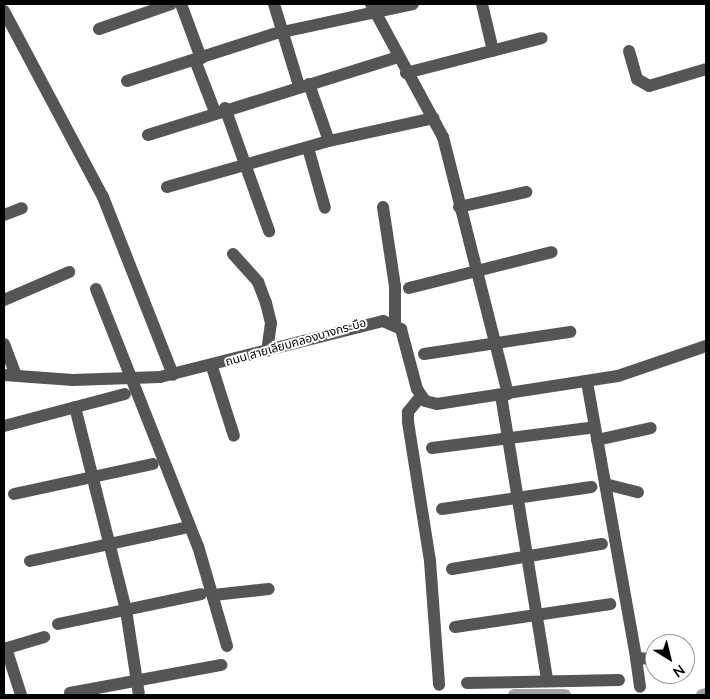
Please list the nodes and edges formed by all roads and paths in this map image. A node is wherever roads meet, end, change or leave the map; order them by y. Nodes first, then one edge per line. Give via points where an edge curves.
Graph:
1 (181, 4) edge
2 (274, 4) edge
3 (413, 4) edge
4 (482, 4) edge
5 (165, 5) edge
6 (372, 7) edge
7 (4, 11) edge
8 (99, 29) dead end
9 (281, 32) junction
10 (542, 38) dead end
11 (493, 51) junction
12 (628, 51) dead end
13 (398, 57) junction
14 (198, 59) junction
15 (706, 69) edge
16 (406, 73) junction
17 (127, 81) dead end
18 (304, 85) junction
19 (220, 110) junction
20 (434, 118) junction
21 (148, 135) dead end
22 (329, 141) junction
23 (308, 148) junction
24 (246, 164) junction
25 (167, 187) dead end
26 (526, 192) dead end
27 (383, 207) dead end
28 (22, 208) dead end
29 (325, 208) dead end
30 (459, 208) junction
31 (4, 215) edge
32 (269, 231) dead end
33 (552, 252) dead end
34 (233, 254) dead end
35 (69, 272) dead end
36 (480, 272) junction
37 (410, 288) dead end
38 (96, 289) dead end
39 (4, 300) edge
40 (395, 324) junction
41 (570, 332) dead end
42 (4, 344) edge
43 (496, 345) junction
44 (706, 346) edge
45 (267, 351) junction
46 (424, 354) dead end
47 (212, 367) junction
48 (173, 374) junction
49 (10, 375) edge
50 (132, 380) junction
51 (586, 382) junction
52 (125, 394) dead end
53 (504, 395) junction
54 (420, 396) junction
55 (75, 407) junction
56 (4, 426) edge
57 (589, 428) dead end
58 (651, 428) dead end
59 (234, 436) dead end
60 (510, 438) junction
61 (597, 440) junction
62 (432, 448) dead end
63 (153, 464) dead end
64 (93, 478) junction
65 (605, 484) junction
66 (591, 487) dead end
67 (638, 492) dead end
68 (14, 494) dead end
69 (520, 497) junction
70 (442, 509) dead end
71 (184, 528) dead end
72 (602, 544) dead end
73 (110, 545) junction
74 (530, 559) junction
75 (30, 561) dead end
76 (452, 569) dead end
77 (269, 589) dead end
78 (207, 595) junction
79 (610, 604) dead end
80 (126, 610) junction
81 (538, 615) junction
82 (58, 624) dead end
83 (455, 627) dead end
84 (44, 637) dead end
85 (227, 646) dead end
86 (5, 649) edge
87 (636, 658) junction
88 (645, 658) edge
89 (221, 665) dead end
90 (547, 680) junction
91 (619, 680) dead end
92 (138, 681) junction
93 (467, 683) dead end
94 (439, 685) dead end
95 (640, 688) dead end
96 (70, 693) dead end
97 (21, 695) edge
98 (139, 695) edge

1 - 14 street
2 - 9 street
3 - 6 street
4 - 11 street
5 - 8 street
6 - 9 street
6 - 13 street
7 - 48 street via 102,197
9 - 14 street
9 - 18 street
10 - 11 street
11 - 16 street
12 - 15 street via 638,79 649,86
13 - 16 street
13 - 18 street
14 - 17 street
14 - 19 street
16 - 20 street
18 - 19 street
18 - 22 street
19 - 21 street
19 - 24 street
20 - 22 street
20 - 30 street via 443,137
22 - 23 street
23 - 24 street
23 - 29 street
24 - 25 street
24 - 32 street
26 - 30 street
27 - 40 street via 395,286
28 - 31 street
30 - 36 street
33 - 36 street
34 - 45 street via 258,282 266,303 271,323
35 - 39 street
36 - 37 street
36 - 43 street
38 - 50 street
40 - 45 street, ถนน สายเลียบคลองบางกระบือ via 370,322
40 - 54 street via 403,332
41 - 43 street
42 - 49 street
43 - 46 street
43 - 53 street
44 - 51 street via 657,365
45 - 47 street, ถนน สายเลียบคลองบางกระบือ
47 - 48 street, ถนน สายเลียบคลองบางกระบือ
47 - 59 street
48 - 50 street, ถนน สายเลียบคลองบางกระบือ
49 - 50 street, ถนน สายเลียบคลองบางกระบือ
50 - 78 street
51 - 53 street
51 - 61 street
52 - 55 street
53 - 54 street via 437,404
53 - 60 street
54 - 94 street via 408,412 408,422 430,561
55 - 56 street
55 - 64 street
57 - 60 street
58 - 61 street
60 - 62 street
60 - 69 street
61 - 65 street
63 - 64 street
64 - 68 street
64 - 73 street
65 - 67 street
65 - 87 street
66 - 69 street
69 - 70 street
69 - 74 street
71 - 73 street
72 - 74 street
73 - 75 street
73 - 80 street
74 - 76 street
74 - 81 street
77 - 78 street
78 - 80 street
78 - 85 street
79 - 81 street
80 - 82 street
80 - 92 street
81 - 83 street
81 - 90 street
84 - 86 street
86 - 97 street
87 - 88 street
87 - 95 street
89 - 92 street
90 - 91 street
90 - 93 street
92 - 96 street
92 - 98 street

